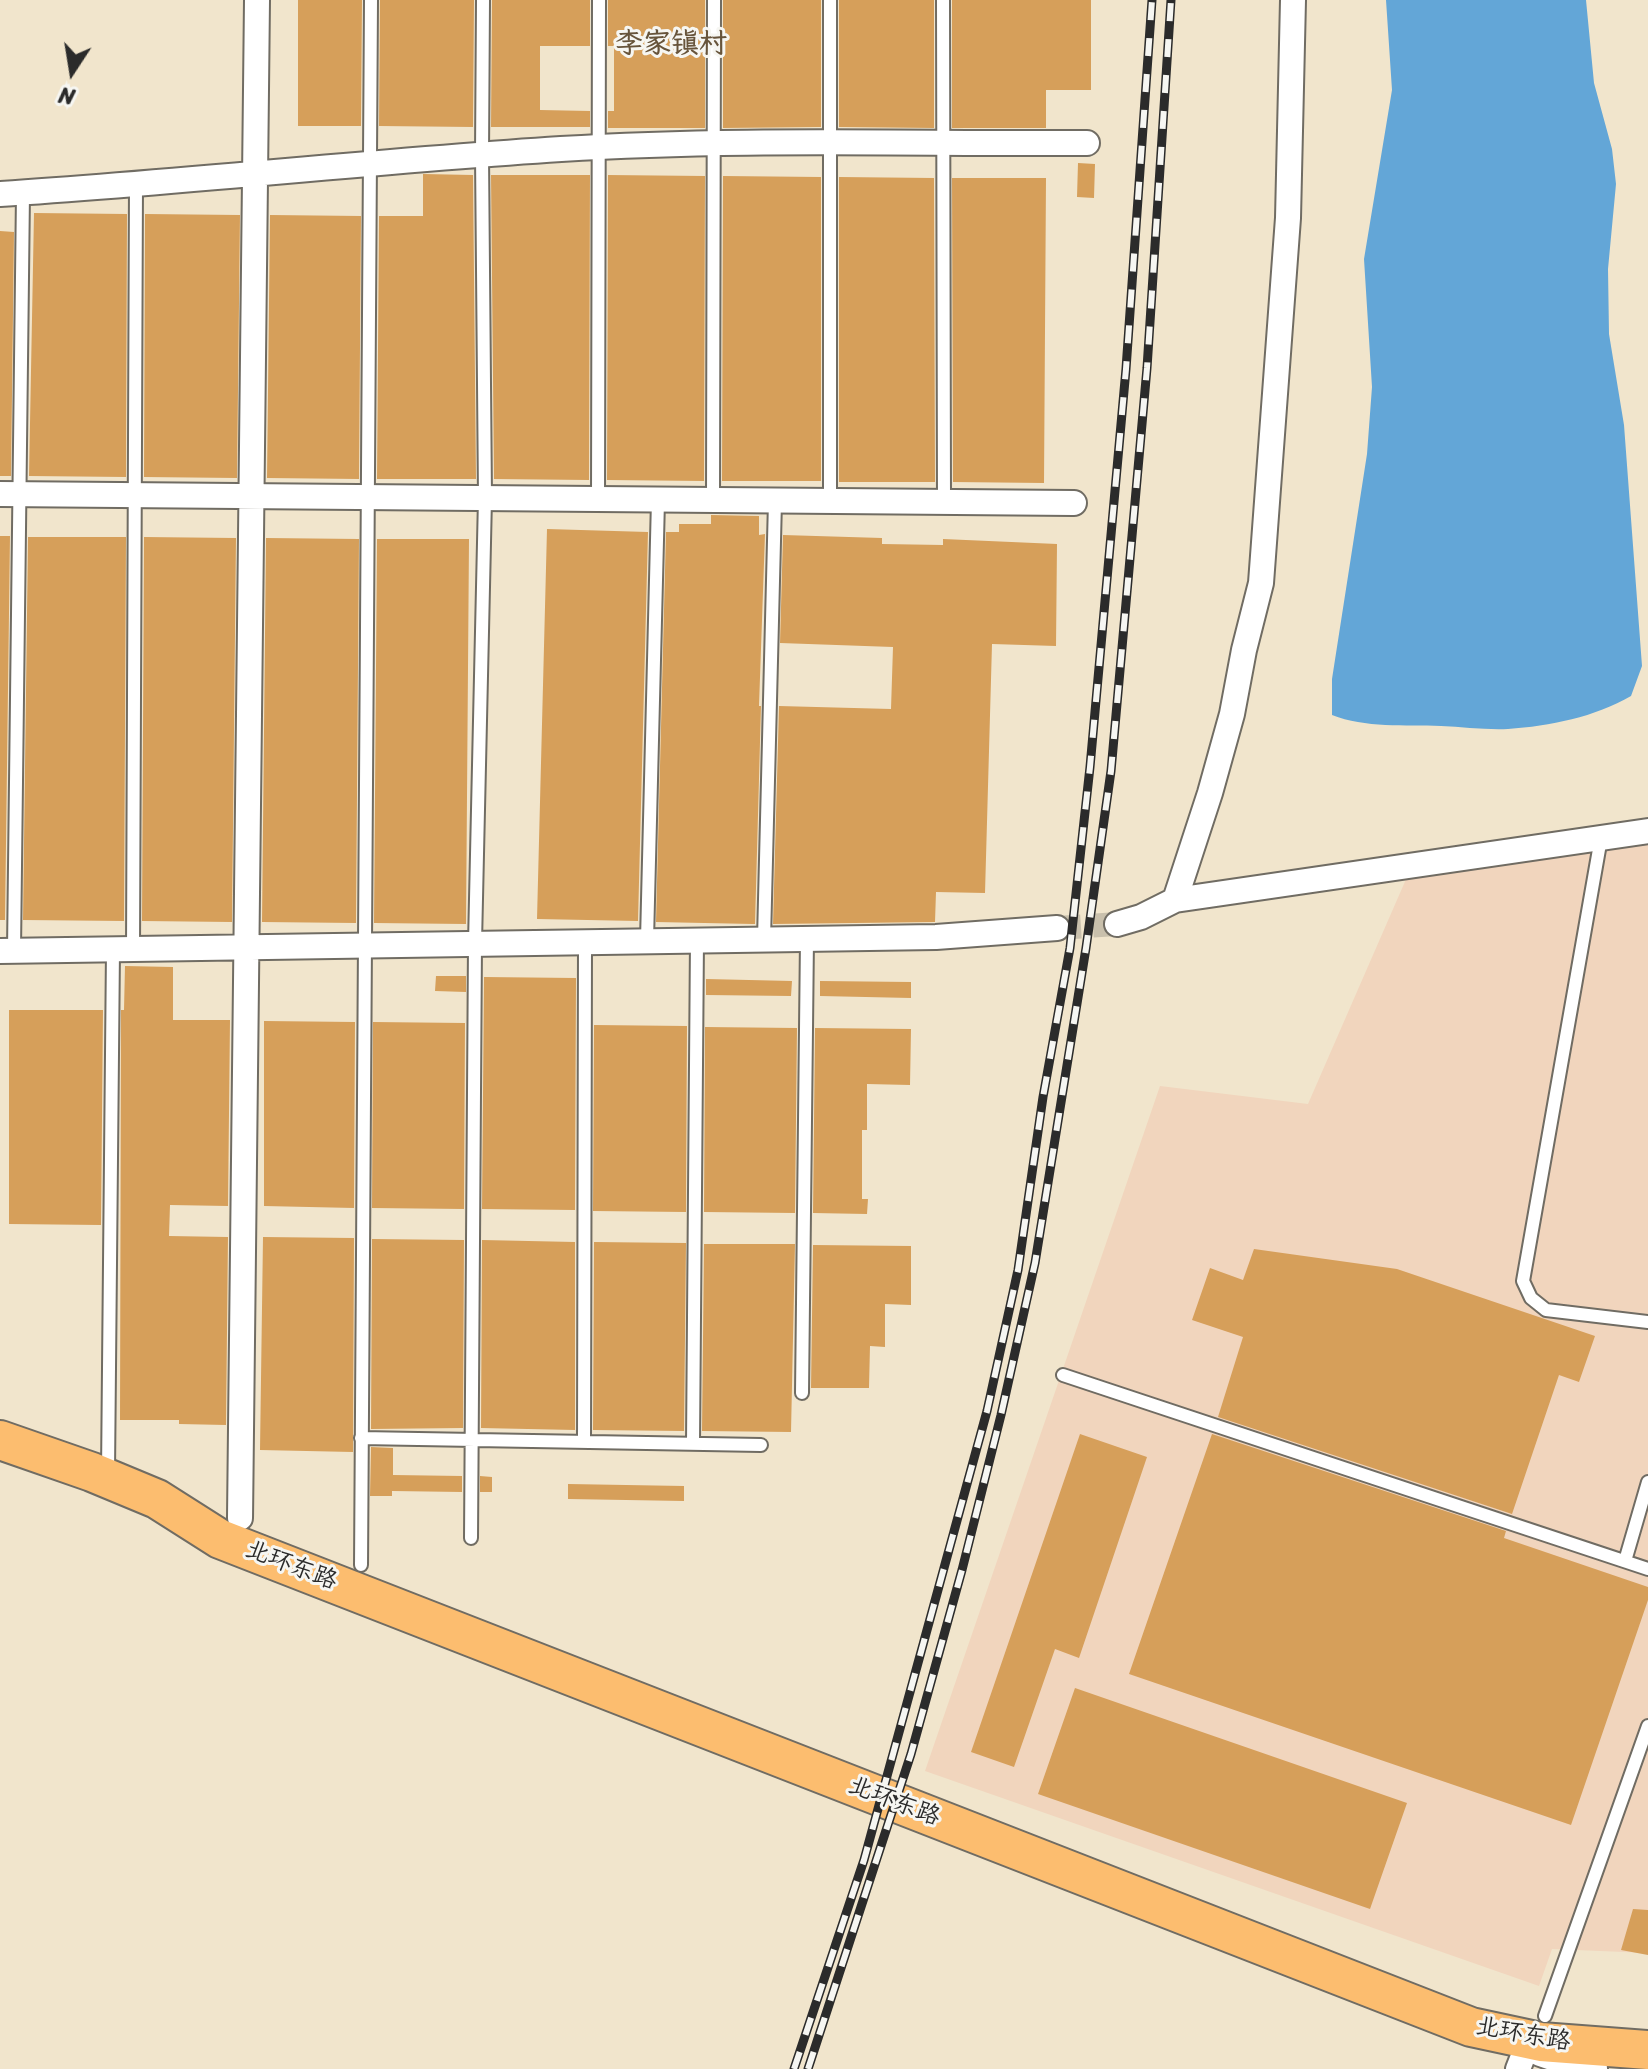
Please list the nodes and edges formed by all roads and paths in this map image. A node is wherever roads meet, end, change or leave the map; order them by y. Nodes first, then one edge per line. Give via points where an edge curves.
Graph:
1 (257, 0) edge
2 (371, 0) edge
3 (483, 0) edge
4 (599, 0) edge
5 (714, 0) edge
6 (830, 0) edge
7 (943, 0) edge
8 (1293, 0) edge
9 (943, 143) junction
10 (1087, 143) dead end
11 (714, 144) junction
12 (830, 144) junction
13 (598, 148) junction
14 (482, 155) junction
15 (371, 164) junction
16 (254, 172) junction
17 (136, 183) junction
18 (12, 193) edge
19 (10, 494) edge
20 (135, 495) junction
21 (251, 496) junction
22 (368, 497) junction
23 (485, 498) junction
24 (598, 499) junction
25 (658, 500) junction
26 (713, 500) junction
27 (775, 501) junction
28 (830, 501) junction
29 (944, 502) junction
30 (1074, 503) dead end
31 (1648, 831) edge
32 (1601, 838) junction
33 (1175, 900) junction
34 (1117, 924) tunnel mouth
35 (1057, 928) tunnel mouth
36 (807, 938) junction
37 (697, 939) junction
38 (764, 939) junction
39 (647, 940) junction
40 (585, 941) junction
41 (475, 943) junction
42 (364, 945) junction
43 (248, 947) junction
44 (123, 949) junction
45 (7, 951) edge
46 (1648, 1322) edge
47 (1063, 1375) dead end
48 (802, 1393) dead end
49 (361, 1438) junction
50 (0, 1440) edge
51 (472, 1440) junction
52 (584, 1442) junction
53 (693, 1443) junction
54 (761, 1445) dead end
55 (108, 1479) junction
56 (1648, 1482) edge
57 (157, 1499) junction
58 (240, 1518) junction
59 (471, 1538) dead end
60 (1625, 1561) junction
61 (361, 1565) junction
62 (1648, 1569) edge
63 (1648, 1726) edge
64 (1648, 2023) edge
65 (1521, 2041) edge
66 (1648, 2050) edge
67 (1592, 2069) edge

1 - 16 street
2 - 15 lane
3 - 14 lane
4 - 13 lane
5 - 11 lane
6 - 12 lane
7 - 9 lane
8 - 33 street via 1288,218 1261,583 1232,714
9 - 10 street
9 - 12 street
9 - 29 lane
11 - 12 street
11 - 13 street
11 - 26 lane
12 - 28 lane
13 - 14 street
13 - 24 lane
14 - 15 street
14 - 23 lane
15 - 16 street
15 - 22 lane
16 - 17 street
16 - 21 street
17 - 18 street
17 - 20 lane
18 - 19 lane
19 - 20 street
19 - 45 lane
20 - 21 street
20 - 44 lane
21 - 22 street
21 - 43 street
22 - 23 street
22 - 42 lane
23 - 24 street
23 - 41 lane
24 - 25 street
25 - 26 street
25 - 39 lane
26 - 27 street
27 - 28 street
27 - 38 lane
28 - 29 street
29 - 30 street
31 - 32 street
32 - 33 street
32 - 46 lane via 1523,1281 1531,1298 1546,1310
33 - 34 street
35 - 36 street via 936,937
36 - 38 street
36 - 48 lane
37 - 38 street
37 - 39 street
37 - 53 lane
39 - 40 street
40 - 41 street
40 - 52 lane
41 - 42 street
41 - 51 lane
42 - 43 street
42 - 49 lane
43 - 44 street
43 - 58 street
44 - 45 street
44 - 55 lane
47 - 60 lane
49 - 51 lane
49 - 61 lane
50 - 55 main road, 北环东路
51 - 52 lane
51 - 59 lane
52 - 53 lane
53 - 54 lane
55 - 57 main road, 北环东路
56 - 60 lane
57 - 58 main road, 北环东路
57 - 65 main road, 北环东路 via 220,1539 1457,2021
58 - 61 main road, 北环东路
60 - 62 lane
61 - 65 main road, 北环东路 via 1480,2002
63 - 65 lane
64 - 65 main road, 北环东路
65 - 66 main road, 北环东路
65 - 67 street

